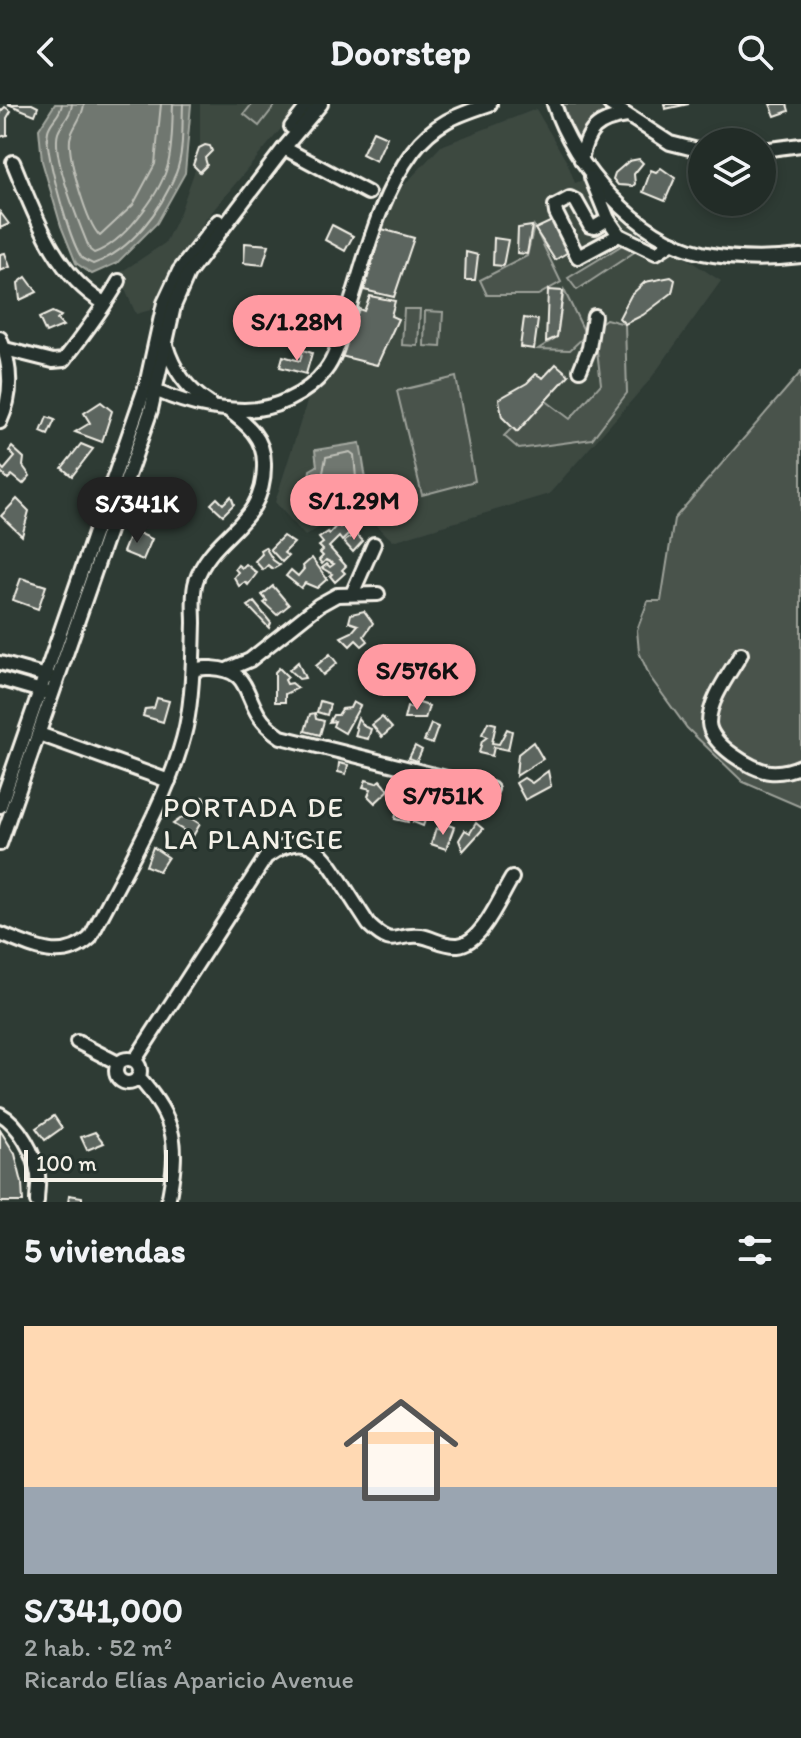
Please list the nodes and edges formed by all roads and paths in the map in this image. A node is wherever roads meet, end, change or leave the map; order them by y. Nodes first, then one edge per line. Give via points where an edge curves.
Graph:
1 (490, 104) edge
2 (554, 104) edge
3 (610, 104) edge
4 (317, 106) edge
5 (627, 116) junction
6 (801, 145) edge
7 (284, 148) junction
8 (688, 148) edge
9 (776, 148) edge
10 (581, 160) junction
11 (13, 162) dead end
12 (590, 174) junction
13 (368, 193) dead end
14 (608, 219) junction
15 (619, 235) junction
16 (673, 242) junction
17 (801, 256) edge
18 (119, 281) dead end
19 (104, 303) junction
20 (594, 316) dead end
21 (2, 344) edge
22 (166, 344) junction
23 (580, 370) dead end
24 (180, 375) junction
25 (152, 381) junction
26 (169, 396) junction
27 (221, 409) junction
28 (151, 410) junction
29 (0, 422) edge
30 (137, 431) junction
31 (374, 544) dead end
32 (352, 594) junction
33 (378, 594) dead end
34 (741, 654) dead end
35 (250, 660) junction
36 (0, 663) edge
37 (229, 669) junction
38 (193, 671) junction
39 (51, 677) junction
40 (0, 679) edge
41 (244, 682) junction
42 (46, 692) junction
43 (39, 734) junction
44 (801, 766) edge
45 (169, 781) junction
46 (491, 789) dead end
47 (0, 806) edge
48 (0, 844) edge
49 (512, 878) dead end
50 (0, 934) edge
51 (77, 1042) dead end
52 (135, 1060) junction
53 (118, 1063) junction
54 (138, 1077) junction
55 (0, 1114) edge
56 (37, 1202) edge
57 (168, 1202) edge

1 - 27 street via 433,129 398,174 334,355 316,382 279,404
2 - 10 street
3 - 5 street
4 - 7 street
4 - 25 street via 295,122 179,271 164,303
5 - 8 street via 670,143
5 - 10 street via 594,128
6 - 9 street
7 - 13 street
7 - 22 street via 188,274
10 - 12 street
11 - 19 street via 38,223 61,261 77,284
12 - 14 street
12 - 16 street via 634,216
14 - 15 street
14 - 15 street via 590,226 570,198 555,206 578,257
15 - 16 street via 656,253
16 - 17 street via 748,260
18 - 19 street
19 - 21 street via 64,360
20 - 23 street
21 - 29 street via 10,374
22 - 24 street
22 - 25 street
24 - 25 street
24 - 27 street via 201,399
25 - 26 street
25 - 28 street
25 - 30 street
26 - 27 street
26 - 28 street
27 - 38 street via 256,434 265,482 257,503 195,582
28 - 30 street
30 - 39 street
31 - 32 street
32 - 33 street
32 - 35 street via 319,605
34 - 44 street via 710,713 709,727 718,742 766,772
35 - 37 street
35 - 41 street
36 - 39 street
37 - 38 street
37 - 41 street
38 - 45 street via 186,727
39 - 42 street
40 - 42 street
41 - 46 street via 266,726 281,737
42 - 43 street
42 - 47 street
43 - 45 street
43 - 48 street
45 - 50 street via 90,938 80,947 52,953
49 - 52 street via 470,941 437,943 421,936 393,941 369,925 325,856 300,843 284,845 266,857
51 - 53 street
52 - 53 street
52 - 54 street
53 - 54 street via 120,1081
54 - 57 street via 161,1105 173,1133 175,1166
55 - 56 street via 27,1145 38,1173

